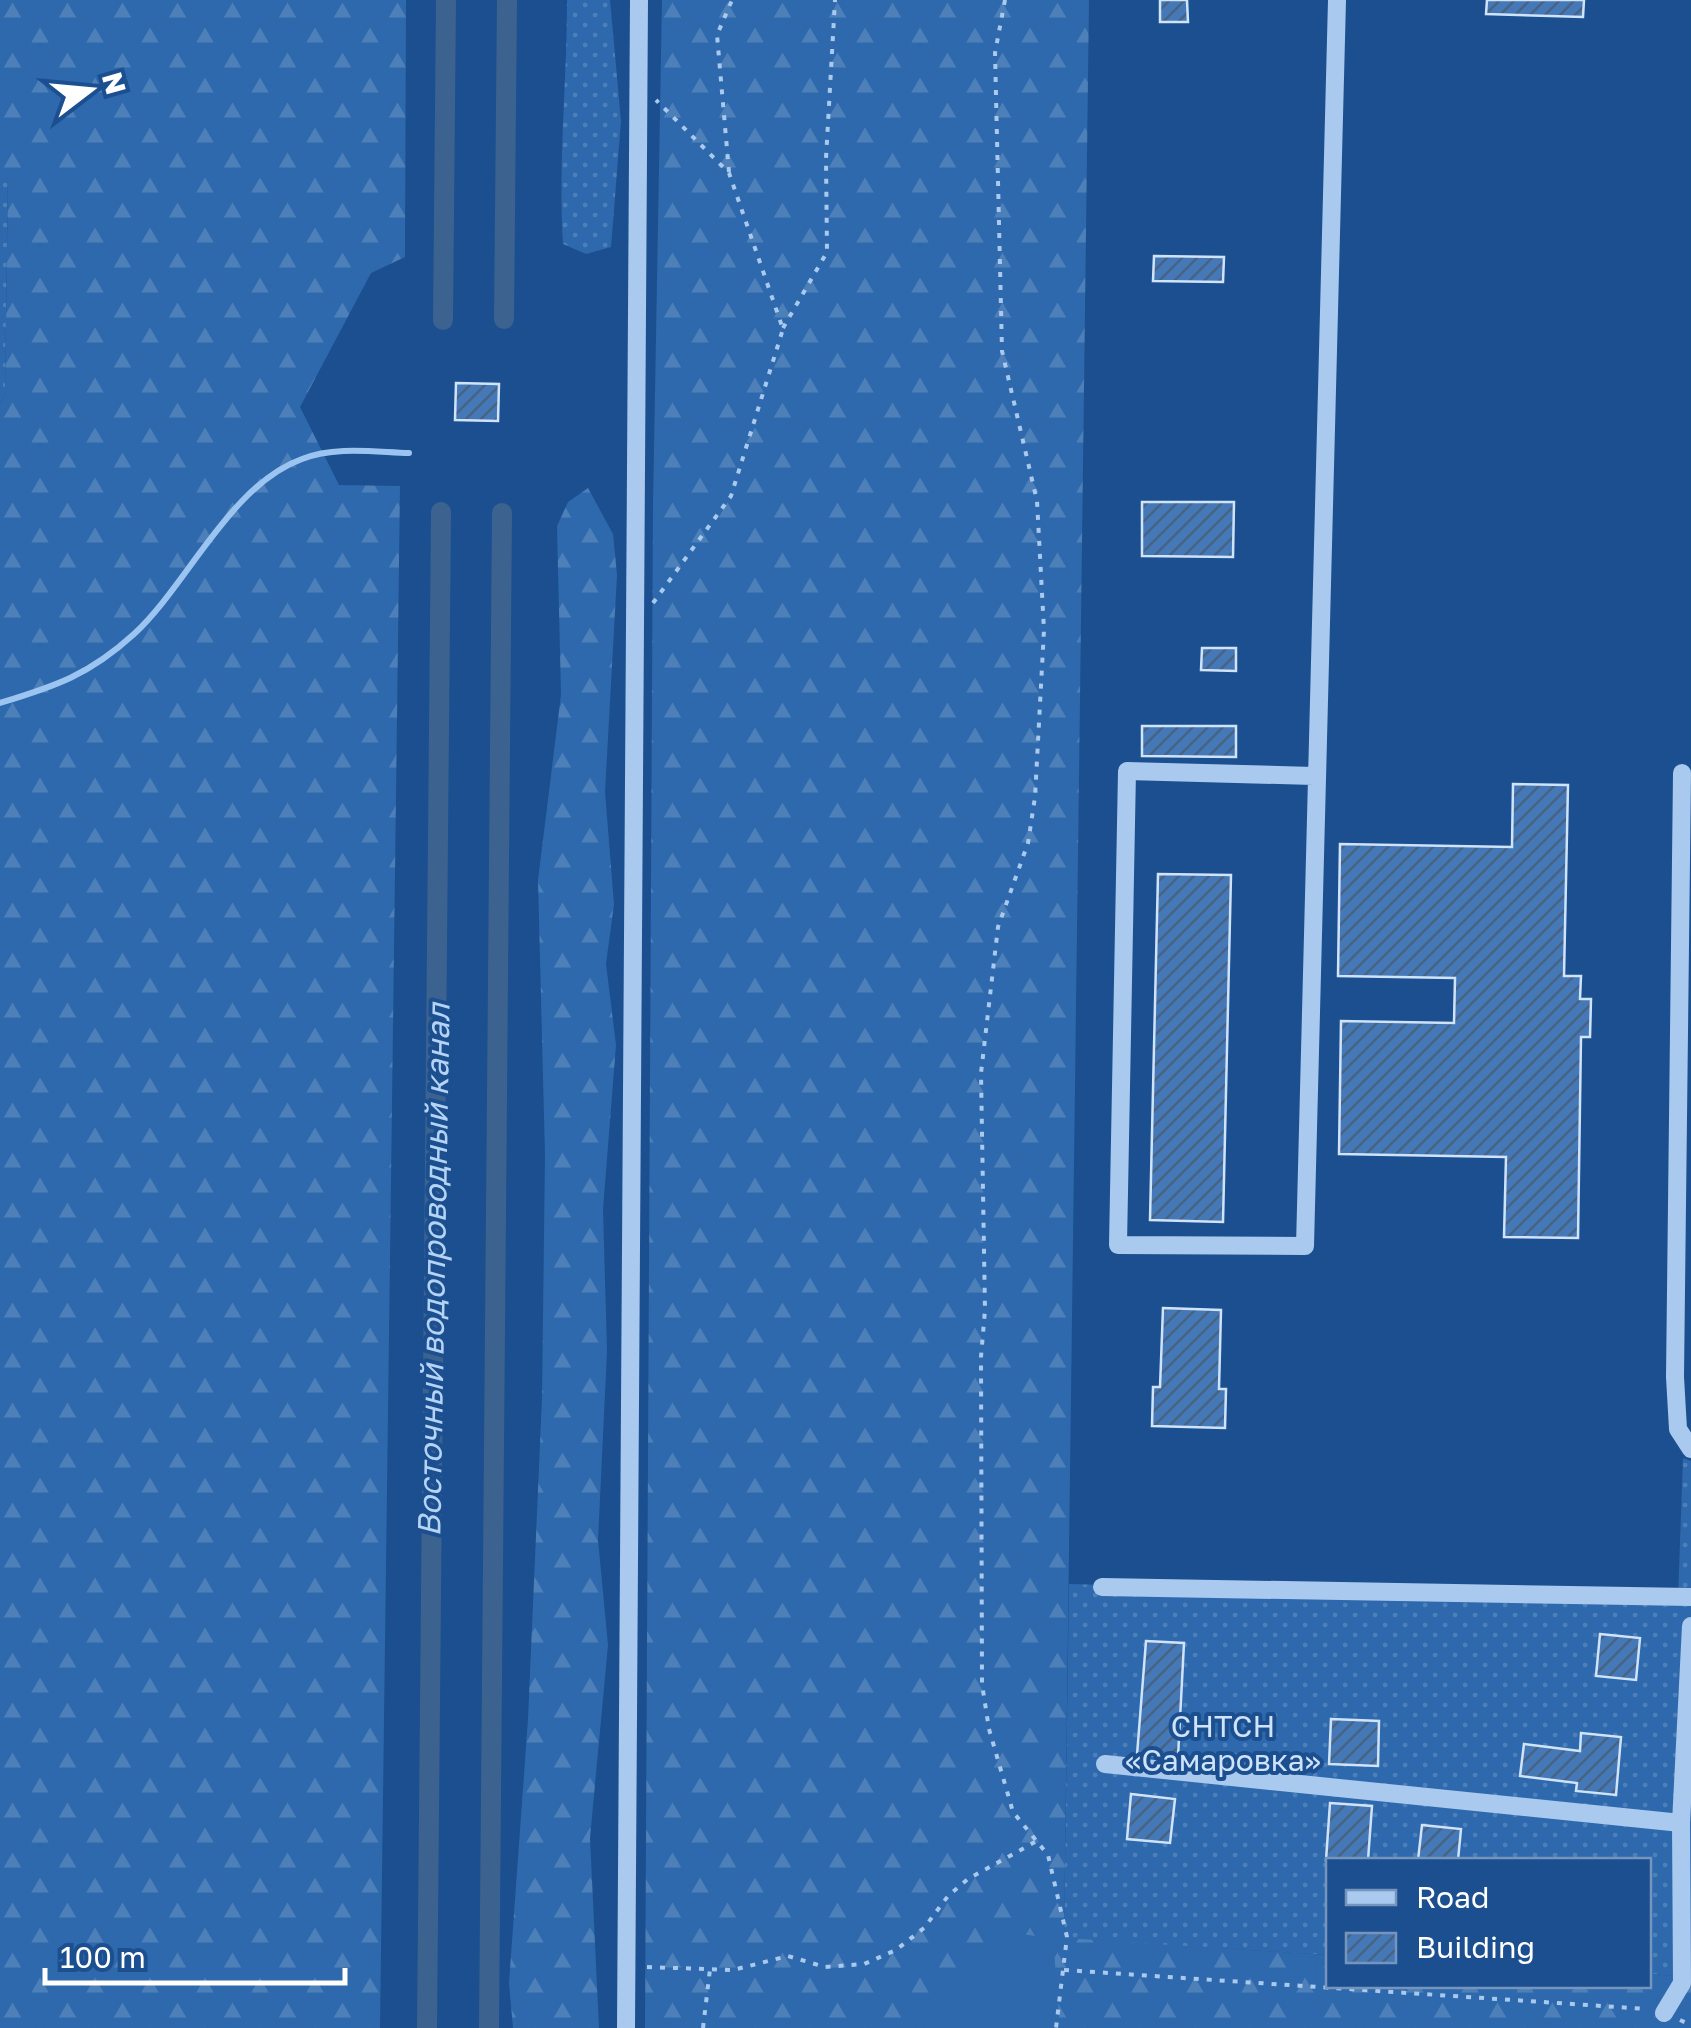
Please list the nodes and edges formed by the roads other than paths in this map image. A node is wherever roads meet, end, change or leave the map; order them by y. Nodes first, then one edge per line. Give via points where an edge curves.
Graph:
1 (639, 0) edge
2 (1337, 0) edge
3 (1682, 772) dead end
4 (1314, 776) junction
5 (1691, 1449) edge
6 (1102, 1587) dead end
7 (1691, 1598) edge
8 (1691, 1626) edge
9 (1105, 1764) dead end
10 (1688, 1780) edge
11 (1681, 1822) junction
12 (1664, 2013) road end
13 (626, 2028) edge

1 - 13 street
2 - 4 street
3 - 5 street via 1675,1377 1678,1428
4 - 4 street via 1304,1246 1118,1246 1126,771
6 - 7 street
8 - 10 street
9 - 11 street
10 - 11 street
11 - 12 street via 1682,1983

